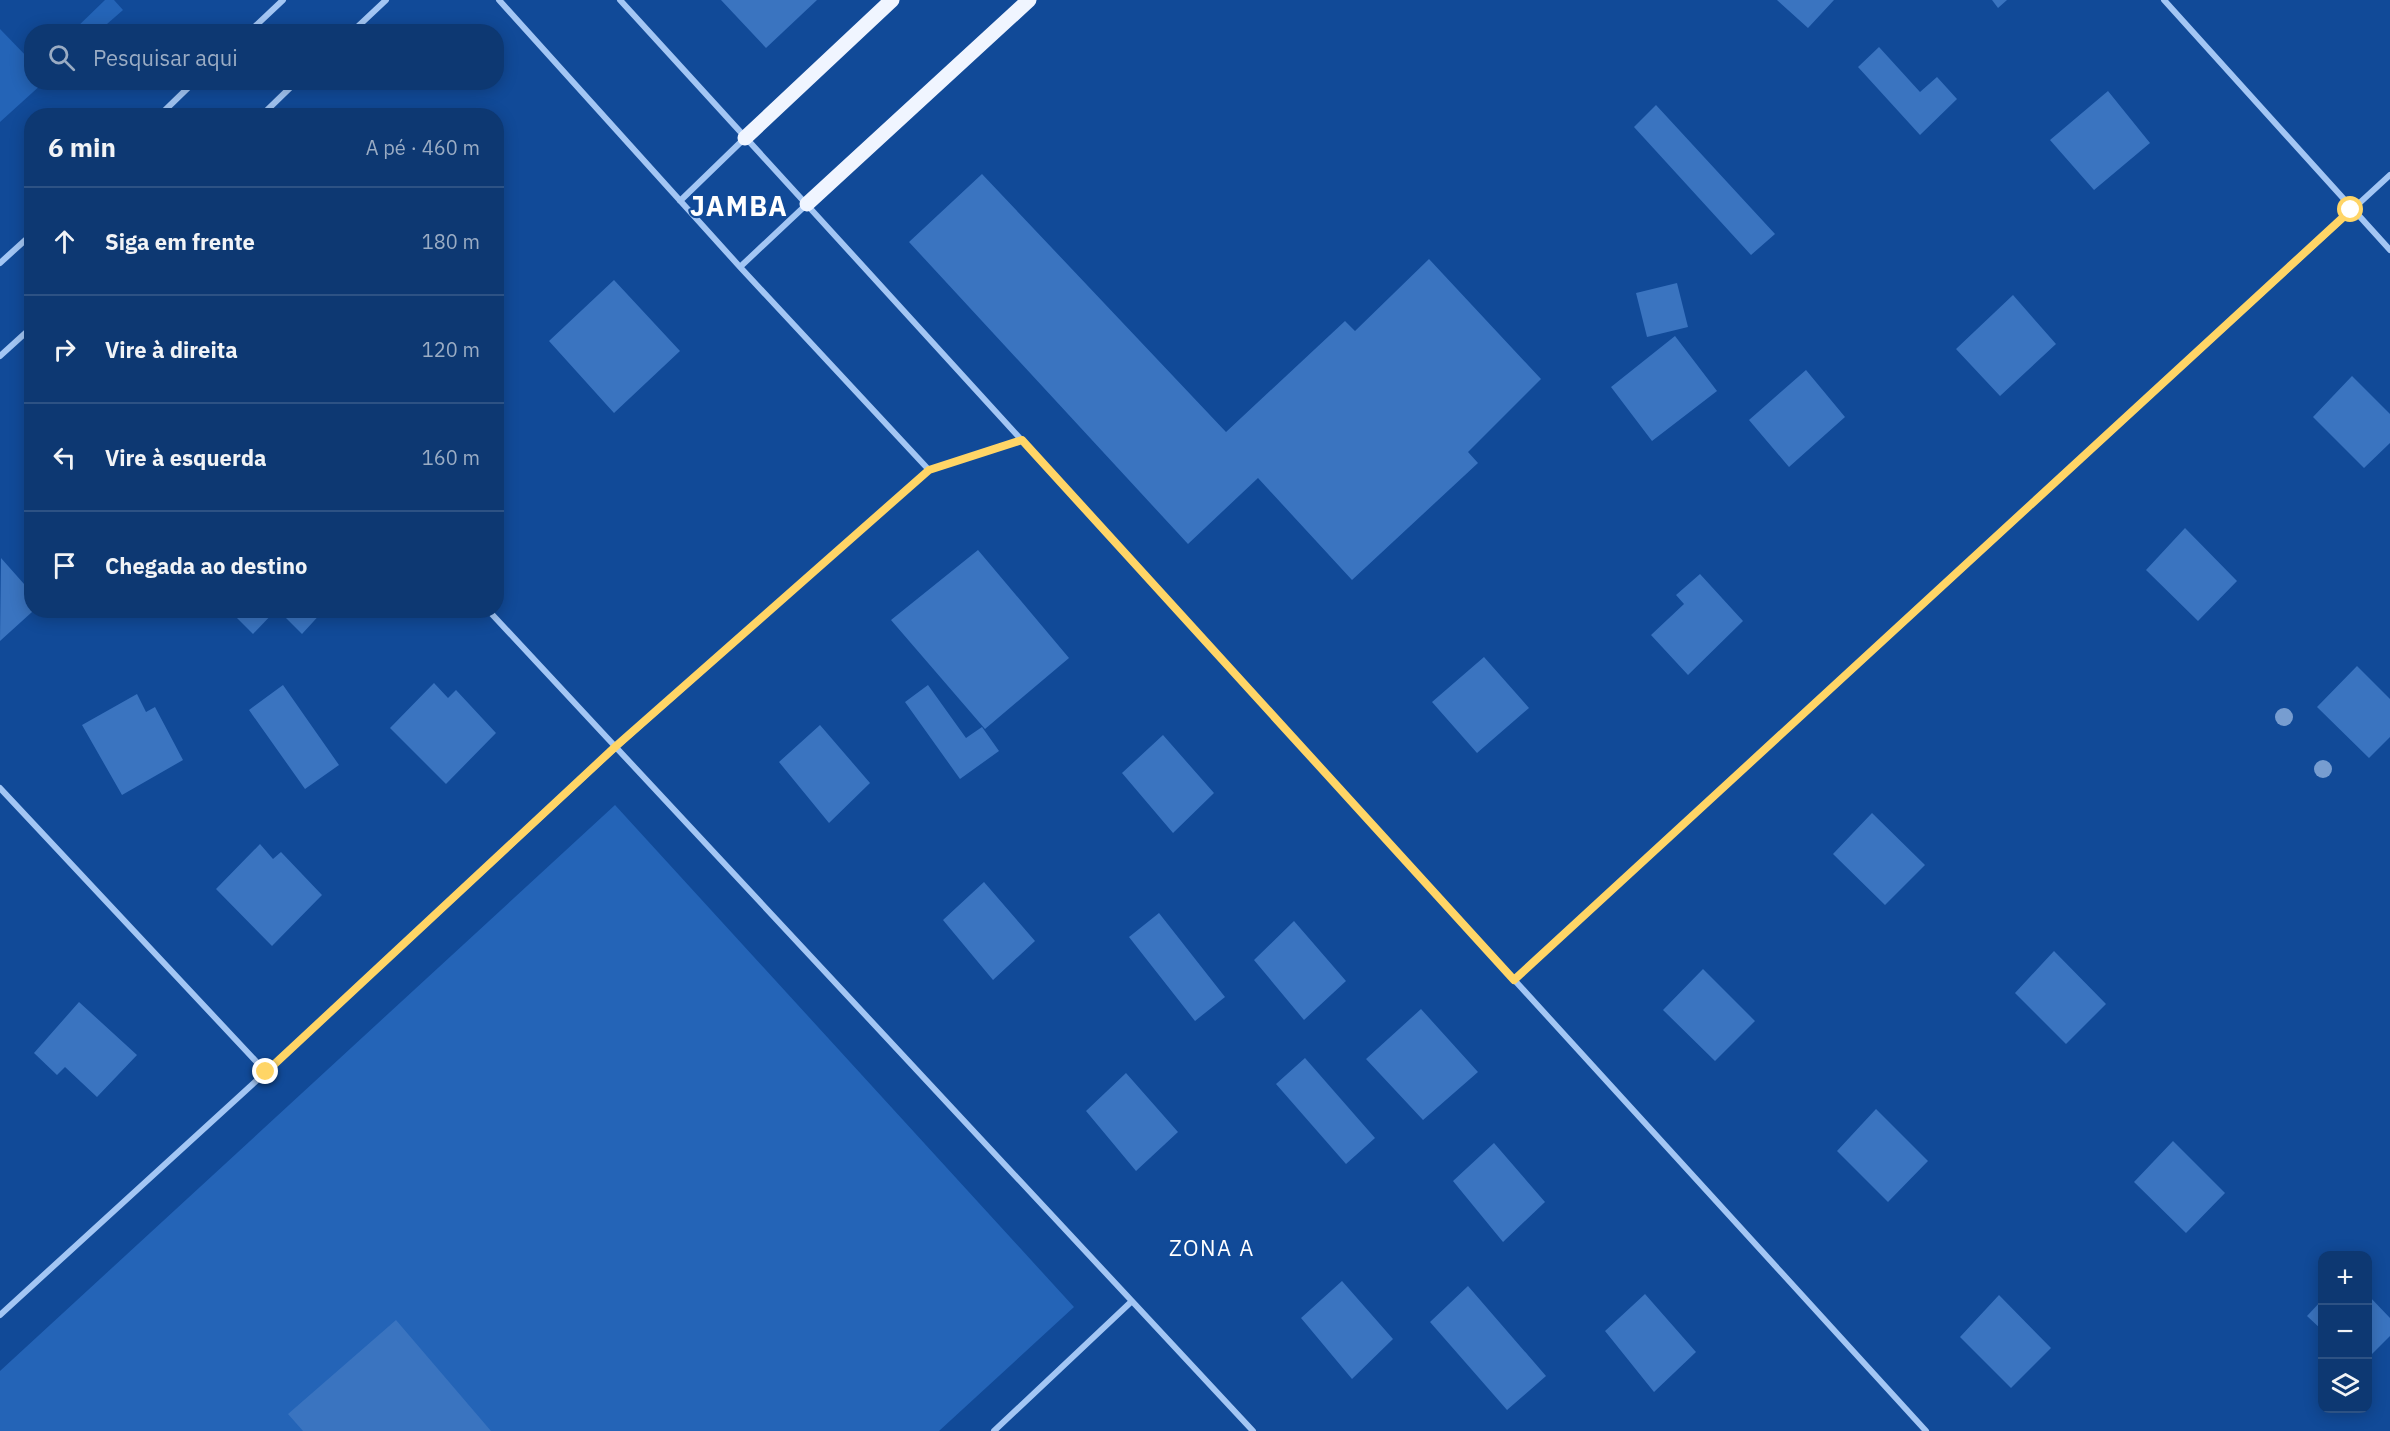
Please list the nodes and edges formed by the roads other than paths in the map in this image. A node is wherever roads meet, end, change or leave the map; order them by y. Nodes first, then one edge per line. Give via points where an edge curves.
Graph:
1 (283, 0) edge
2 (386, 0) edge
3 (499, 0) edge
4 (620, 0) edge
5 (892, 0) edge
6 (1029, 0) edge
7 (2164, 0) edge
8 (258, 24) edge
9 (360, 24) edge
10 (186, 90) edge
11 (288, 90) edge
12 (167, 108) edge
13 (269, 108) edge
14 (745, 138) junction
15 (2390, 174) edge
16 (680, 201) junction
17 (807, 204) junction
18 (2351, 210) junction
19 (24, 241) edge
20 (2390, 250) edge
21 (0, 263) edge
22 (740, 267) junction
23 (24, 334) edge
24 (0, 356) edge
25 (1022, 440) junction
26 (929, 470) junction
27 (495, 618) edge
28 (615, 747) junction
29 (0, 788) edge
30 (1514, 980) junction
31 (266, 1072) junction
32 (1132, 1301) junction
33 (0, 1315) edge
34 (994, 1431) edge
35 (1253, 1431) edge
36 (1926, 1431) edge

1 - 8 street
2 - 9 street
3 - 16 street
4 - 14 street
5 - 14 main road
6 - 17 main road
7 - 18 street
10 - 12 street
11 - 13 street
14 - 16 street
14 - 17 street
15 - 18 street
16 - 22 street
17 - 22 street
17 - 25 street
18 - 20 street
18 - 30 street
19 - 21 street
22 - 26 street
23 - 24 street
25 - 26 street
25 - 30 street
26 - 28 street
27 - 28 street
28 - 31 street
28 - 32 street
29 - 31 street
30 - 36 street
31 - 33 street
32 - 34 street
32 - 35 street

